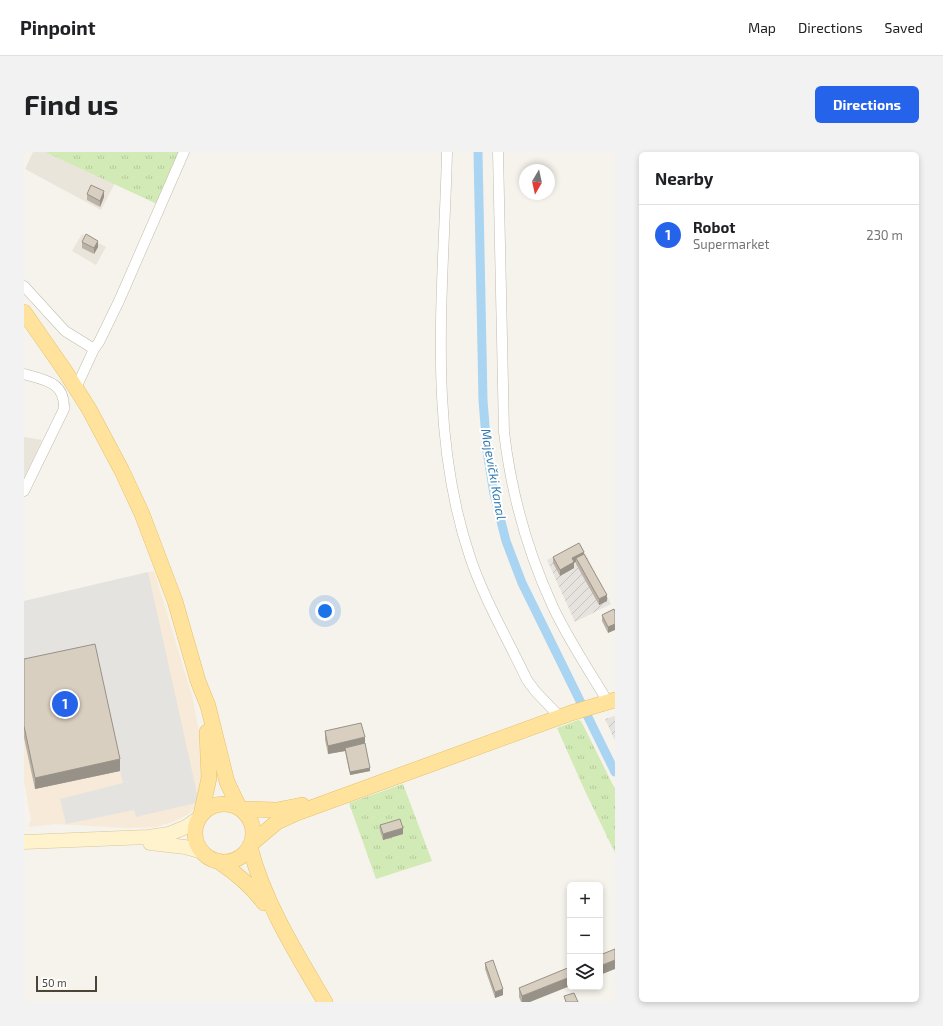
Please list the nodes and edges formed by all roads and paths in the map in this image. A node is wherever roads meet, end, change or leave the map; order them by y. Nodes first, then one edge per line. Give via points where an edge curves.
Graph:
1 (184, 152) edge
2 (447, 152) edge
3 (498, 152) edge
4 (24, 286) edge
5 (24, 312) edge
6 (94, 349) junction
7 (24, 374) edge
8 (76, 388) junction
9 (24, 491) edge
10 (198, 681) junction
11 (606, 702) edge
12 (566, 715) junction
13 (344, 796) junction
14 (240, 808) junction
15 (200, 816) junction
16 (100, 839) junction
17 (24, 842) edge
18 (251, 845) junction
19 (203, 852) junction
20 (218, 861) junction
21 (288, 938) junction
22 (325, 1002) edge

1 - 6 street via 119,301
2 - 12 street via 442,267 442,385 451,480 470,557 527,680 536,692
3 - 11 street via 504,432 508,470 553,608
4 - 6 street via 65,331
5 - 8 main road
6 - 8 street
7 - 9 street via 52,382 59,388 64,408
8 - 10 main road via 122,471 144,519 175,601
10 - 14 main road via 208,706 227,782
10 - 15 main road via 209,756 209,778
11 - 12 main road
12 - 13 main road
13 - 14 main road via 276,810
13 - 18 main road via 277,822
14 - 15 main road via 215,805
14 - 18 main road via 252,824 254,833
15 - 16 main road via 186,828 169,834
15 - 19 main road via 195,835
16 - 17 main road
16 - 19 main road via 185,847
18 - 20 main road via 236,859
18 - 21 main road via 256,872
19 - 20 main road
20 - 21 main road via 237,873 252,887
21 - 22 main road

